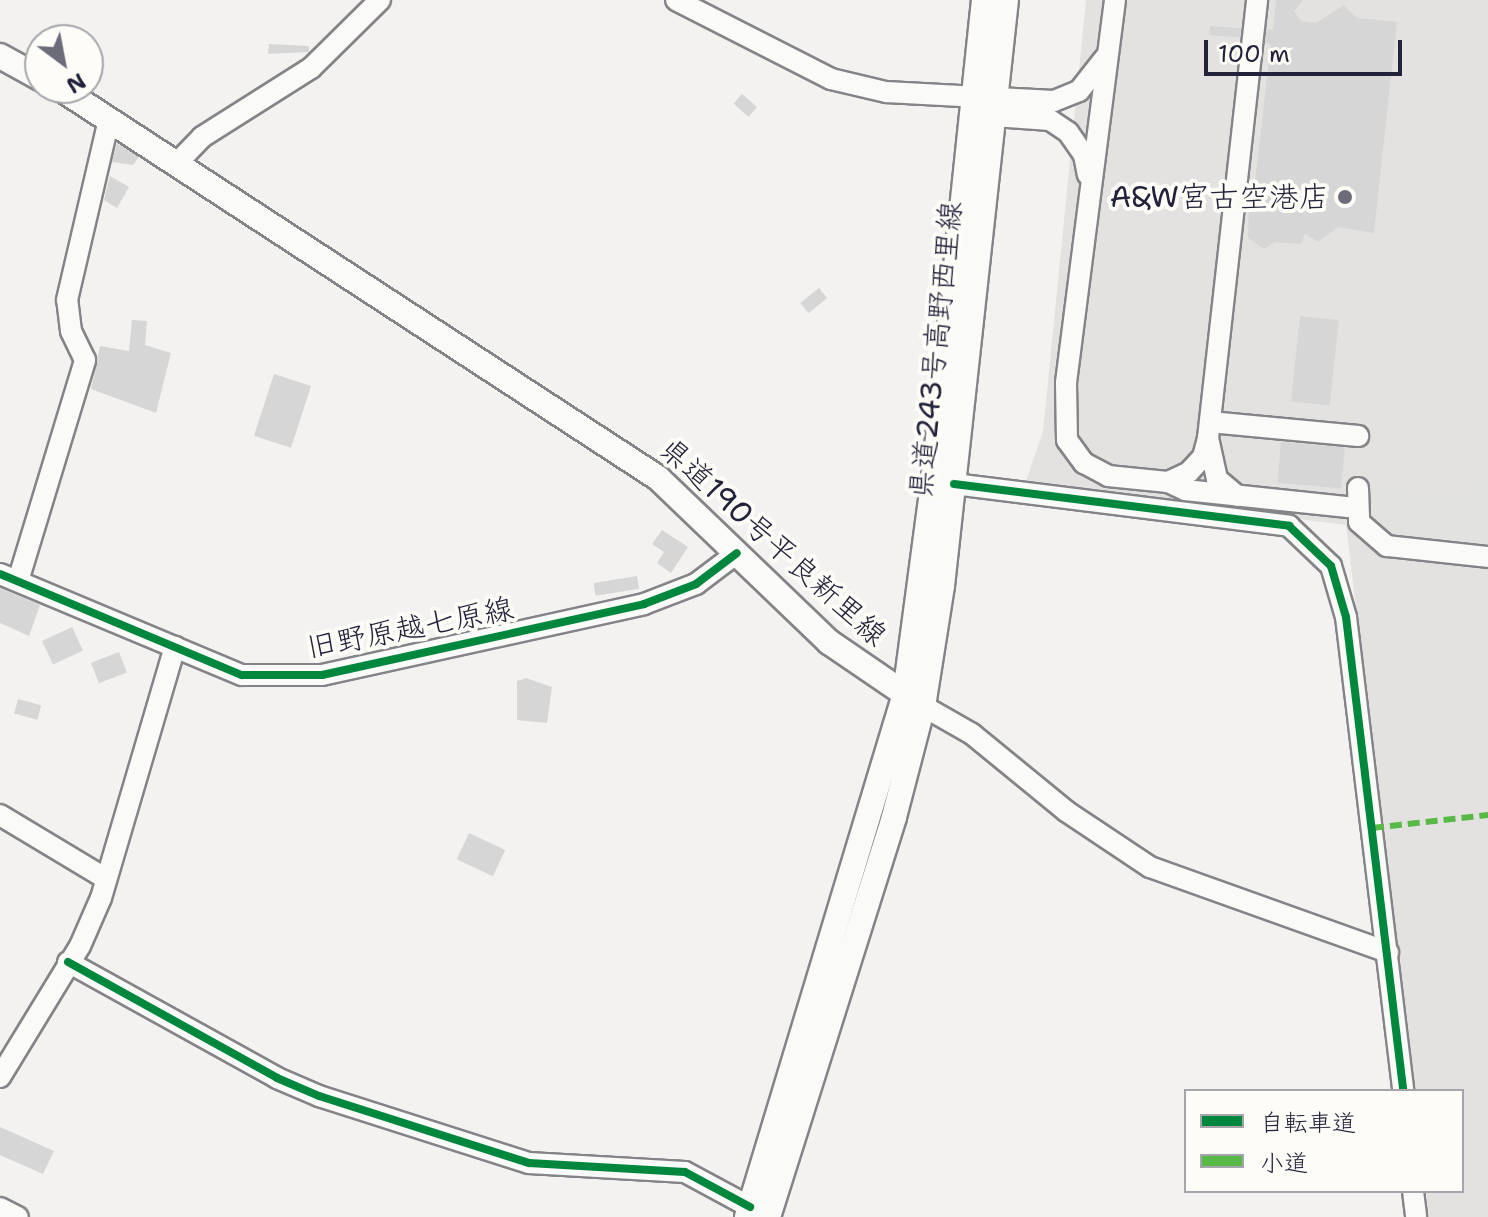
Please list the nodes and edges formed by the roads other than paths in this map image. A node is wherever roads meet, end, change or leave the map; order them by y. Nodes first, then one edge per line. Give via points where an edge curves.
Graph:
1 (380, 0) edge
2 (676, 0) edge
3 (984, 0) edge
4 (1006, 0) edge
5 (1115, 0) edge
6 (1257, 0) edge
7 (1110, 49) junction
8 (0, 56) edge
9 (24, 69) edge
10 (971, 97) junction
11 (85, 104) edge
12 (995, 106) junction
13 (109, 119) junction
14 (179, 161) junction
15 (1091, 187) junction
16 (1209, 430) junction
17 (1358, 436) dead end
18 (1168, 482) junction
19 (954, 484) junction
20 (1237, 496) junction
21 (737, 553) junction
22 (1488, 557) edge
23 (9, 577) edge
24 (175, 647) junction
25 (914, 700) junction
26 (0, 815) edge
27 (105, 878) junction
28 (1388, 952) junction
29 (68, 962) junction
30 (0, 1077) edge
31 (1403, 1089) edge
32 (1413, 1193) edge
33 (0, 1208) edge
34 (755, 1214) edge
35 (18, 1217) edge
36 (1416, 1217) edge

1 - 14 street via 311,68 202,137
2 - 10 street via 831,79 886,92
3 - 10 main road, 県道243号高野西里線
4 - 12 main road, 県道243号高野西里線
5 - 7 street
6 - 16 street
7 - 12 street via 1079,91 1054,101
7 - 15 street
8 - 9 main road
10 - 12 street
10 - 25 main road, 県道243号高野西里線
11 - 13 main road, 県道190号平良新里線
12 - 15 street via 1050,120 1068,132 1084,155
12 - 19 main road, 県道243号高野西里線
13 - 14 main road, 県道190号平良新里線
13 - 23 street via 67,300 71,331 85,360
14 - 21 main road, 県道190号平良新里線 via 646,469
15 - 18 street via 1066,383 1067,440 1084,463 1108,476
16 - 17 street
16 - 18 street via 1203,457 1189,472
16 - 20 street via 1217,479
18 - 20 street via 1185,490
19 - 25 main road, 県道243号高野西里線
19 - 28 street via 1241,516 1289,526 1316,548 1340,586
20 - 22 street via 1357,498 1370,536 1387,546
21 - 24 street, 旧野原越七原線 via 696,584 644,604 322,675 242,675
21 - 25 main road, 県道190号平良新里線 via 829,642
23 - 24 street, 旧野原越七原線
24 - 27 street
25 - 28 street via 972,734 1066,811 1150,867
25 - 34 main road
26 - 27 street
27 - 29 street via 80,946
28 - 31 street
29 - 30 street
29 - 34 street via 319,1096 529,1163 685,1172
32 - 36 street
33 - 35 street

